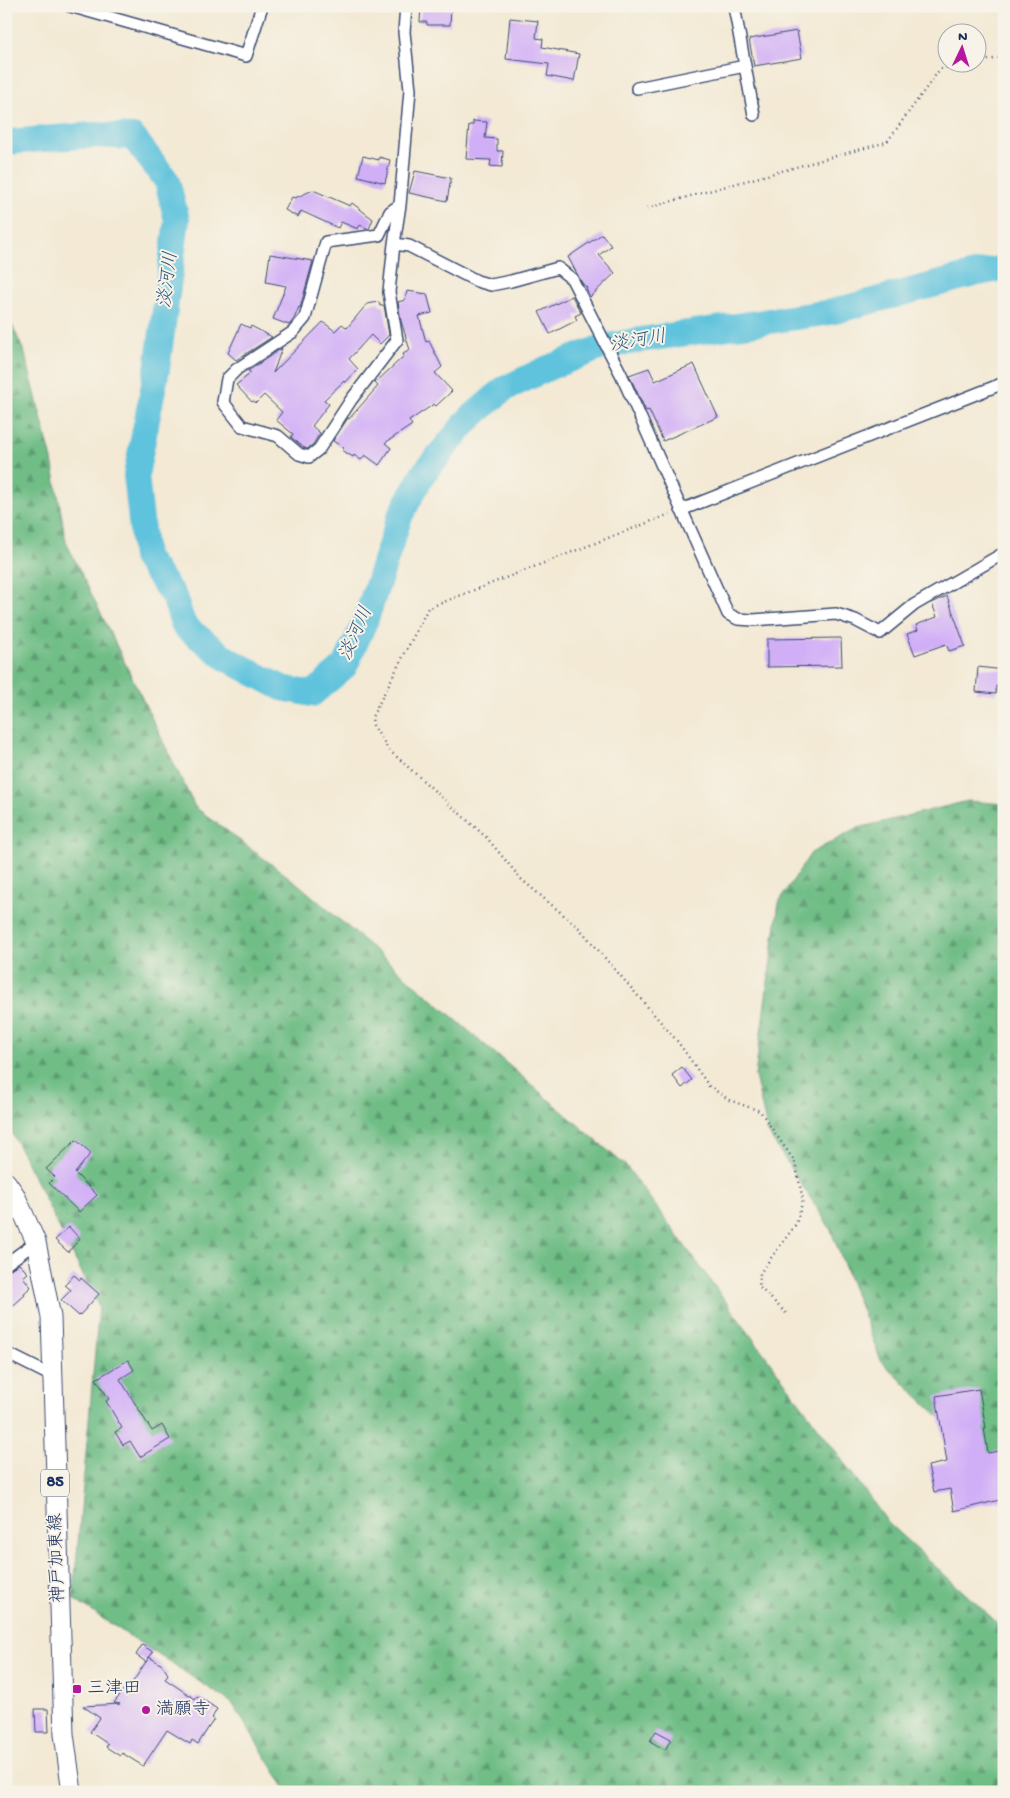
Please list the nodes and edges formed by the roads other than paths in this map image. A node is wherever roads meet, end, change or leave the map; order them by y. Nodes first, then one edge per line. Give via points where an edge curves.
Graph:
1 (70, 6) edge
2 (262, 6) edge
3 (734, 6) edge
4 (403, 7) edge
5 (745, 66) junction
6 (637, 88) dead end
7 (754, 115) dead end
8 (400, 205) junction
9 (394, 244) junction
10 (1004, 382) edge
11 (681, 510) junction
12 (1004, 553) edge
13 (6, 1182) edge
14 (36, 1242) junction
15 (6, 1264) edge
16 (6, 1353) edge
17 (52, 1376) junction
18 (72, 1792) edge

1 - 2 street via 246,56
3 - 5 street
4 - 8 street via 410,90
5 - 6 street
5 - 7 street
8 - 9 street
8 - 9 street via 390,212 378,235 326,242 305,318 293,332 237,369 227,380 224,402 242,426 278,436 300,454 309,457 319,449 350,400 397,340 388,292
9 - 11 street via 409,246 491,285 558,268 572,279 621,374
10 - 11 street
11 - 12 street via 728,614 738,619 836,614 880,633 914,605
13 - 14 main road, 神戸加東線 / 85
14 - 15 street
14 - 17 main road, 神戸加東線 / 85 via 51,1317
16 - 17 street
17 - 18 main road, 神戸加東線 / 85 via 64,1734

